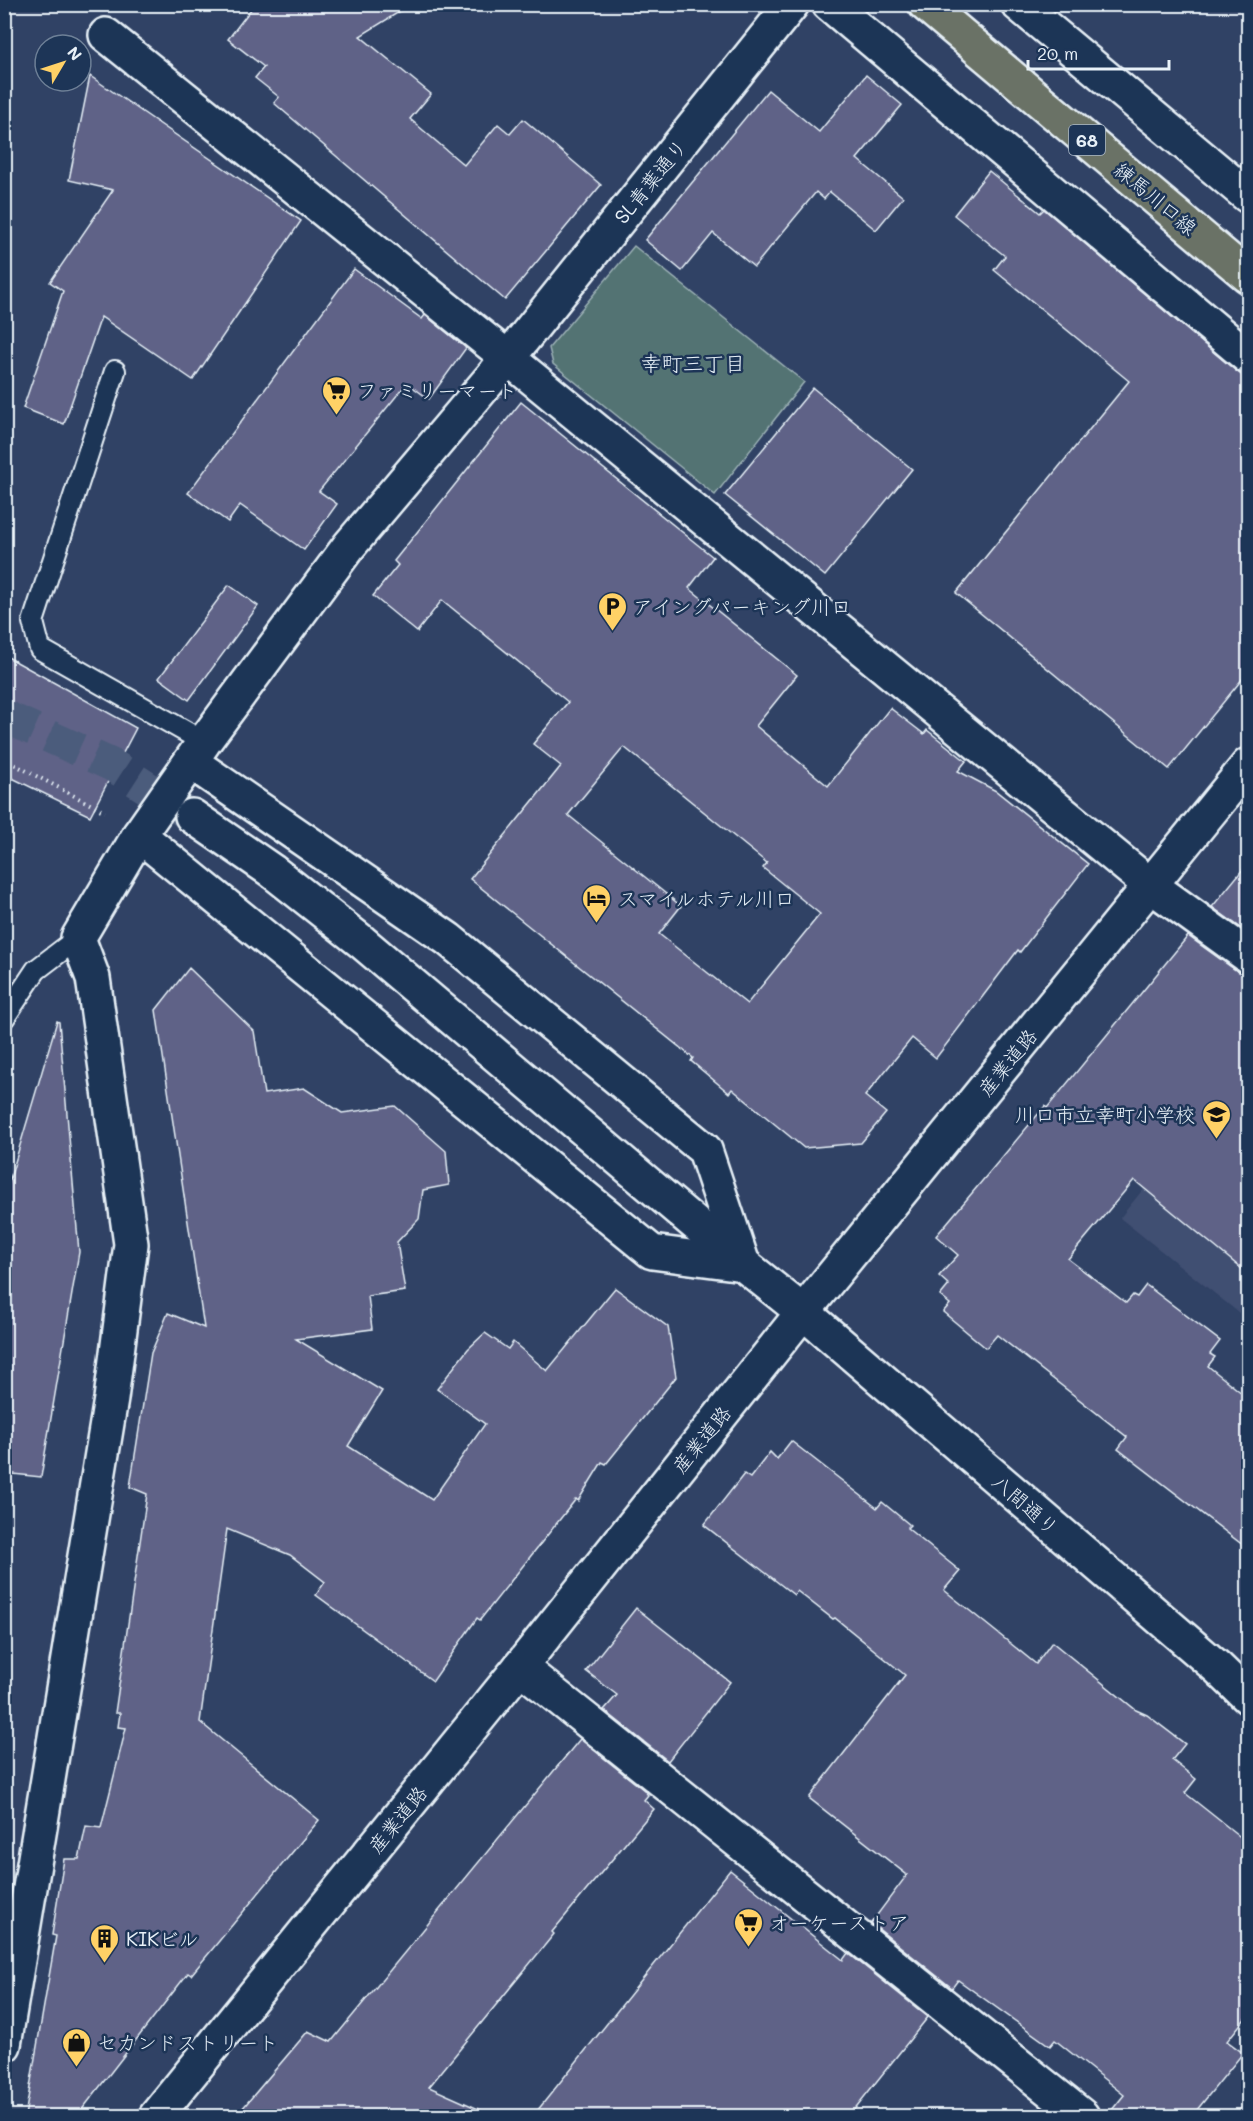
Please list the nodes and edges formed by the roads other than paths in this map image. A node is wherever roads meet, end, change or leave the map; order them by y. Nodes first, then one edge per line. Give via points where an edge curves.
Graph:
1 (792, 4) edge
2 (829, 4) edge
3 (925, 4) edge
4 (1018, 4) edge
5 (106, 35) dead end
6 (1248, 196) edge
7 (1248, 276) edge
8 (1248, 357) edge
9 (508, 358) junction
10 (115, 371) dead end
11 (197, 752) junction
12 (1248, 765) edge
13 (192, 816) tunnel mouth
14 (139, 835) junction
15 (1150, 885) junction
16 (78, 938) junction
17 (1248, 956) edge
18 (4, 1018) edge
19 (743, 1264) junction
20 (803, 1312) junction
21 (520, 1667) junction
22 (1248, 1697) edge
23 (4, 2045) edge
24 (156, 2116) edge
25 (1082, 2116) edge

1 - 9 street, SL青葉通り
2 - 8 street
3 - 7 main road, 練馬川口線 / 68
4 - 6 street
5 - 9 street
9 - 11 street, SL青葉通り via 350,546
9 - 15 street
10 - 11 lane via 33,622 40,650
11 - 14 street, SL青葉通り
11 - 19 street via 448,939 705,1149
12 - 15 street, 産業道路
13 - 19 street, 八間通り via 272,871 362,942
14 - 16 street, SL青葉通り
14 - 19 street via 652,1252
15 - 17 street
15 - 20 street, 産業道路
16 - 18 lane via 36,970
16 - 23 street via 93,978 131,1244 111,1399
19 - 20 street, 八間通り
20 - 21 street, 産業道路
20 - 22 street, 八間通り
21 - 24 street, 産業道路
21 - 25 street

